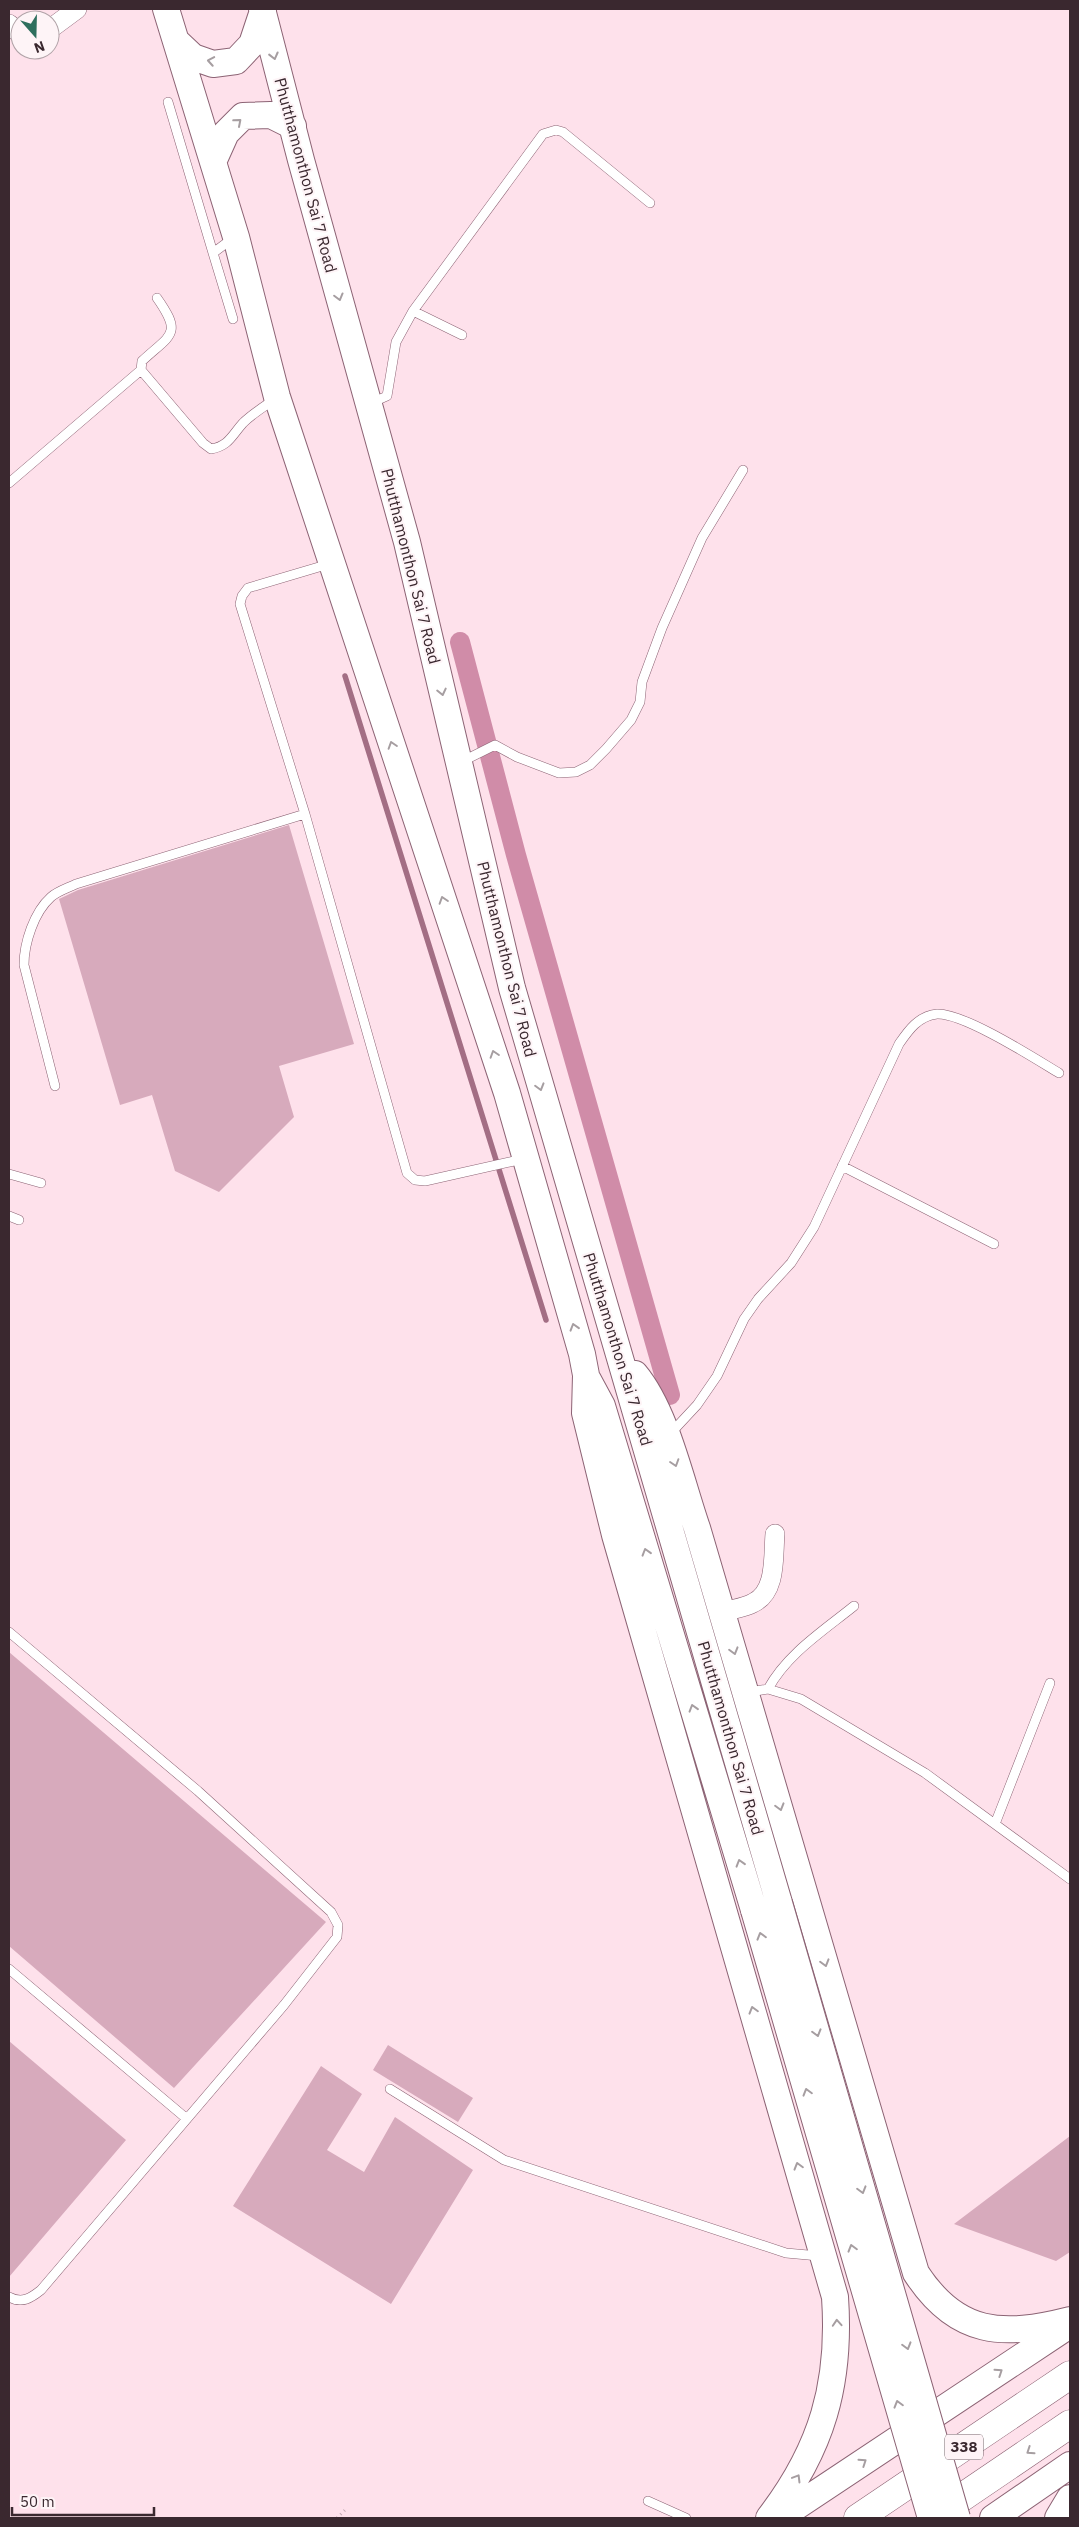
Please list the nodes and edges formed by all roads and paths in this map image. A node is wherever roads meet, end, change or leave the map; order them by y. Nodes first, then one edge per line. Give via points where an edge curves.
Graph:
1 (77, 9) edge
2 (166, 9) edge
3 (263, 10) edge
4 (60, 22) edge
5 (176, 41) junction
6 (168, 102) dead end
7 (292, 126) junction
8 (213, 162) junction
9 (650, 203) dead end
10 (236, 236) junction
11 (213, 253) junction
12 (156, 298) dead end
13 (413, 311) junction
14 (233, 319) dead end
15 (462, 335) dead end
16 (141, 370) junction
17 (277, 397) junction
18 (368, 404) junction
19 (743, 470) dead end
20 (9, 484) edge
21 (332, 564) junction
22 (458, 764) junction
23 (305, 814) junction
24 (1059, 1073) dead end
25 (55, 1086) dead end
26 (525, 1158) junction
27 (842, 1166) junction
28 (9, 1174) edge
29 (41, 1183) dead end
30 (9, 1216) edge
31 (19, 1220) dead end
32 (994, 1244) dead end
33 (622, 1358) junction
34 (586, 1375) junction
35 (667, 1437) junction
36 (775, 1534) dead end
37 (854, 1606) dead end
38 (723, 1612) junction
39 (9, 1632) edge
40 (1050, 1683) dead end
41 (757, 1691) junction
42 (995, 1824) junction
43 (1070, 1879) edge
44 (9, 1969) edge
45 (390, 2089) dead end
46 (186, 2119) junction
47 (825, 2257) junction
48 (9, 2297) edge
49 (1070, 2320) edge
50 (1070, 2324) edge
51 (1070, 2375) edge
52 (1070, 2424) edge
53 (1070, 2465) edge
54 (1070, 2498) edge
55 (648, 2501) dead end
56 (345, 2510) dead end
57 (337, 2518) edge
58 (686, 2518) edge
59 (769, 2518) edge
60 (779, 2518) edge
61 (858, 2518) edge
62 (931, 2518) edge
63 (958, 2518) edge
64 (993, 2518) edge
65 (1058, 2518) edge

1 - 4 street
2 - 5 main road
3 -> 5 main road via 252,44 236,60 213,64 193,57
3 -> 7 main road, Phutthamonthon Sai 7 Road
5 - 8 main road
6 - 11 lane
8 -> 7 main road via 226,133 243,116 271,115
7 -> 18 main road, Phutthamonthon Sai 7 Road
8 - 10 main road
9 - 13 lane via 563,132 549,130 535,141
10 - 11 lane
10 - 17 main road
11 - 14 lane
12 - 16 lane via 171,318 172,329 170,336 142,361
13 - 15 lane
13 - 18 lane via 396,342 387,396
16 - 17 lane via 211,449 222,447 244,423
16 - 20 lane
17 - 21 main road
18 -> 22 main road, Phutthamonthon Sai 7 Road via 407,542
19 - 22 lane via 702,538 662,628 642,682 640,702 631,720 606,749 590,765 576,772 559,773 495,745
21 - 23 lane via 248,588 240,604
26 -> 21 main road via 507,1093
22 -> 33 main road, Phutthamonthon Sai 7 Road via 512,988
23 - 25 lane via 76,884 52,896 42,906 24,954 24,965
23 - 26 lane via 408,1173 415,1180 425,1181
24 - 27 lane via 954,1017 937,1014 923,1018 910,1028 899,1044
34 -> 26 main road
27 - 32 lane
27 - 35 lane via 814,1228 791,1263 744,1319 717,1376 697,1405
28 - 29 lane
30 - 31 lane
33 - 35 main road via 646,1388
33 -> 63 main road, Phutthamonthon Sai 7 Road, bridge
47 -> 34 main road via 615,1534 585,1413
62 -> 34 main road, bridge via 754,1910 602,1406
35 -> 38 main road
36 - 38 street via 768,1587 754,1603
37 - 41 lane via 788,1660
38 -> 41 main road
39 - 46 lane via 198,1791 331,1912 338,1925 337,1937 284,2005
40 - 42 lane
41 - 42 lane via 801,1699 925,1773
41 -> 49 main road via 916,2273 931,2295 950,2312 969,2322 994,2329 1022,2330
42 - 43 lane
44 - 46 lane
45 - 47 lane via 504,2160 786,2253
46 - 48 lane via 41,2290 29,2299
59 -> 47 main road via 803,2468 827,2406 838,2336 835,2297
60 -> 50 main road
51 - 61 highway, 338
52 -> 62 highway, 338
53 - 64 main road
54 - 65 main road
55 - 58 lane
56 - 57 path

